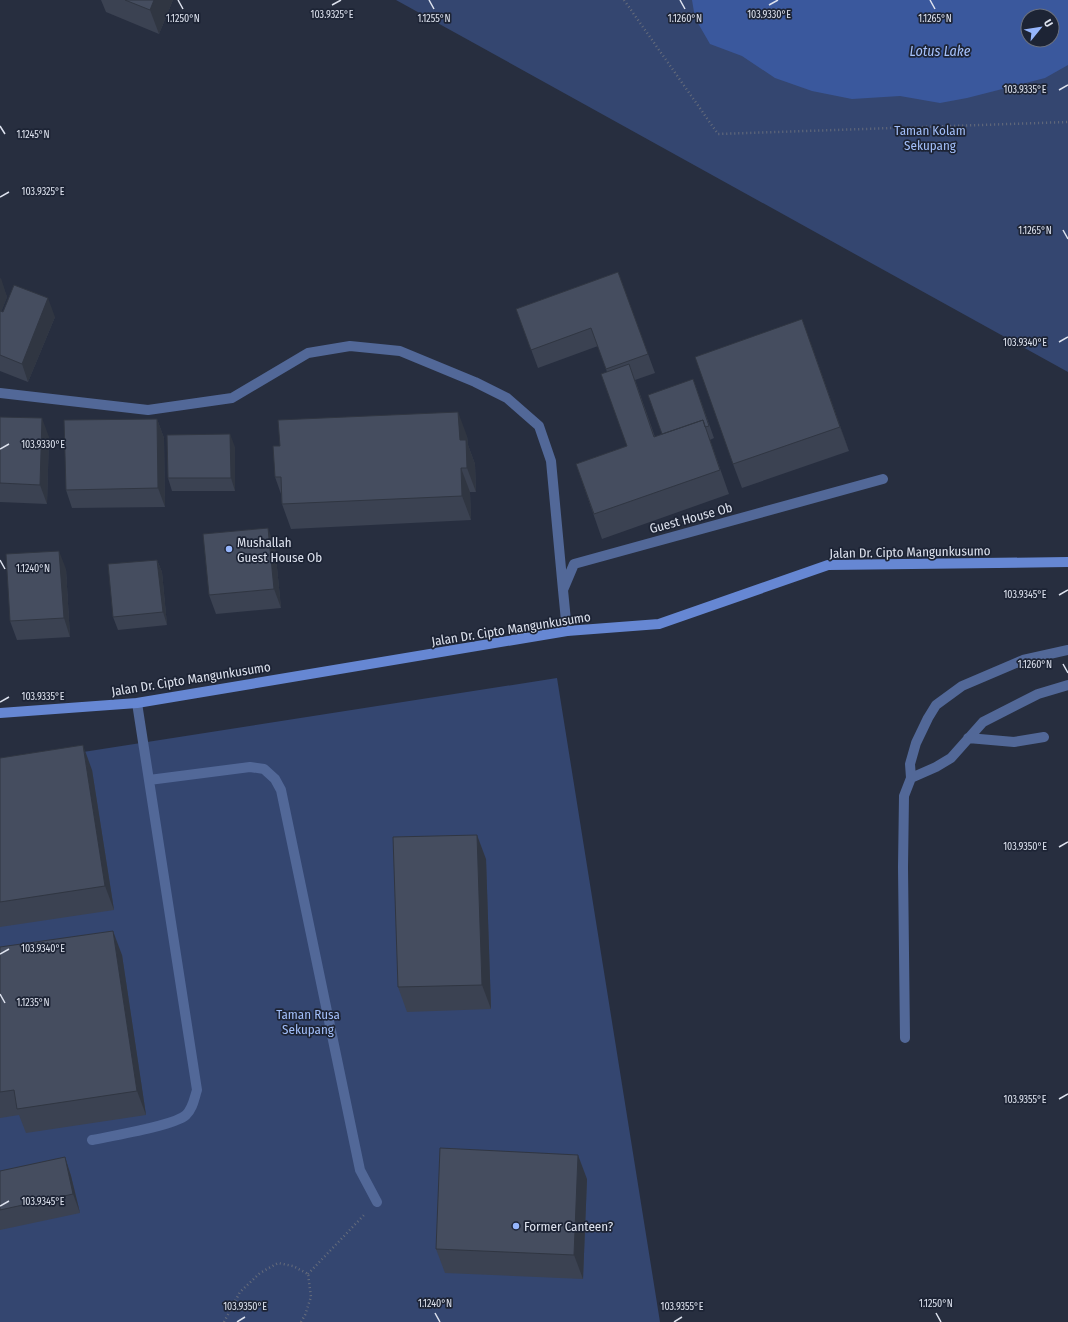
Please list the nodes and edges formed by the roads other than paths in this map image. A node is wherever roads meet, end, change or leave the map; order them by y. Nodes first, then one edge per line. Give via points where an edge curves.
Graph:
1 (0, 393) edge
2 (883, 479) dead end
3 (1068, 562) edge
4 (563, 590) junction
5 (567, 631) junction
6 (1068, 650) edge
7 (1068, 685) edge
8 (137, 703) junction
9 (0, 713) edge
10 (1044, 737) dead end
11 (968, 738) junction
12 (911, 778) junction
13 (149, 780) junction
14 (905, 1038) dead end
15 (92, 1140) dead end
16 (377, 1202) road end

1 - 4 street via 148,410 232,398 308,353 350,346 400,351 507,398 539,426 551,460
2 - 4 street, Guest House Ob via 574,564
3 - 5 street, Jalan Dr. Cipto Mangunkusumo via 828,565 659,624
4 - 5 street, Guest House Ob
5 - 8 street, Jalan Dr. Cipto Mangunkusumo
6 - 12 street via 1023,660 962,686 936,705 916,743 910,764
7 - 11 street via 1038,694 1012,706 983,722
8 - 9 street, Jalan Dr. Cipto Mangunkusumo
8 - 13 street
10 - 11 street via 1014,742
11 - 12 street via 951,758
12 - 14 street via 904,796
13 - 15 street via 197,1090 193,1106 185,1116 166,1124
13 - 16 street via 250,767 264,769 275,779 281,790 360,1170

